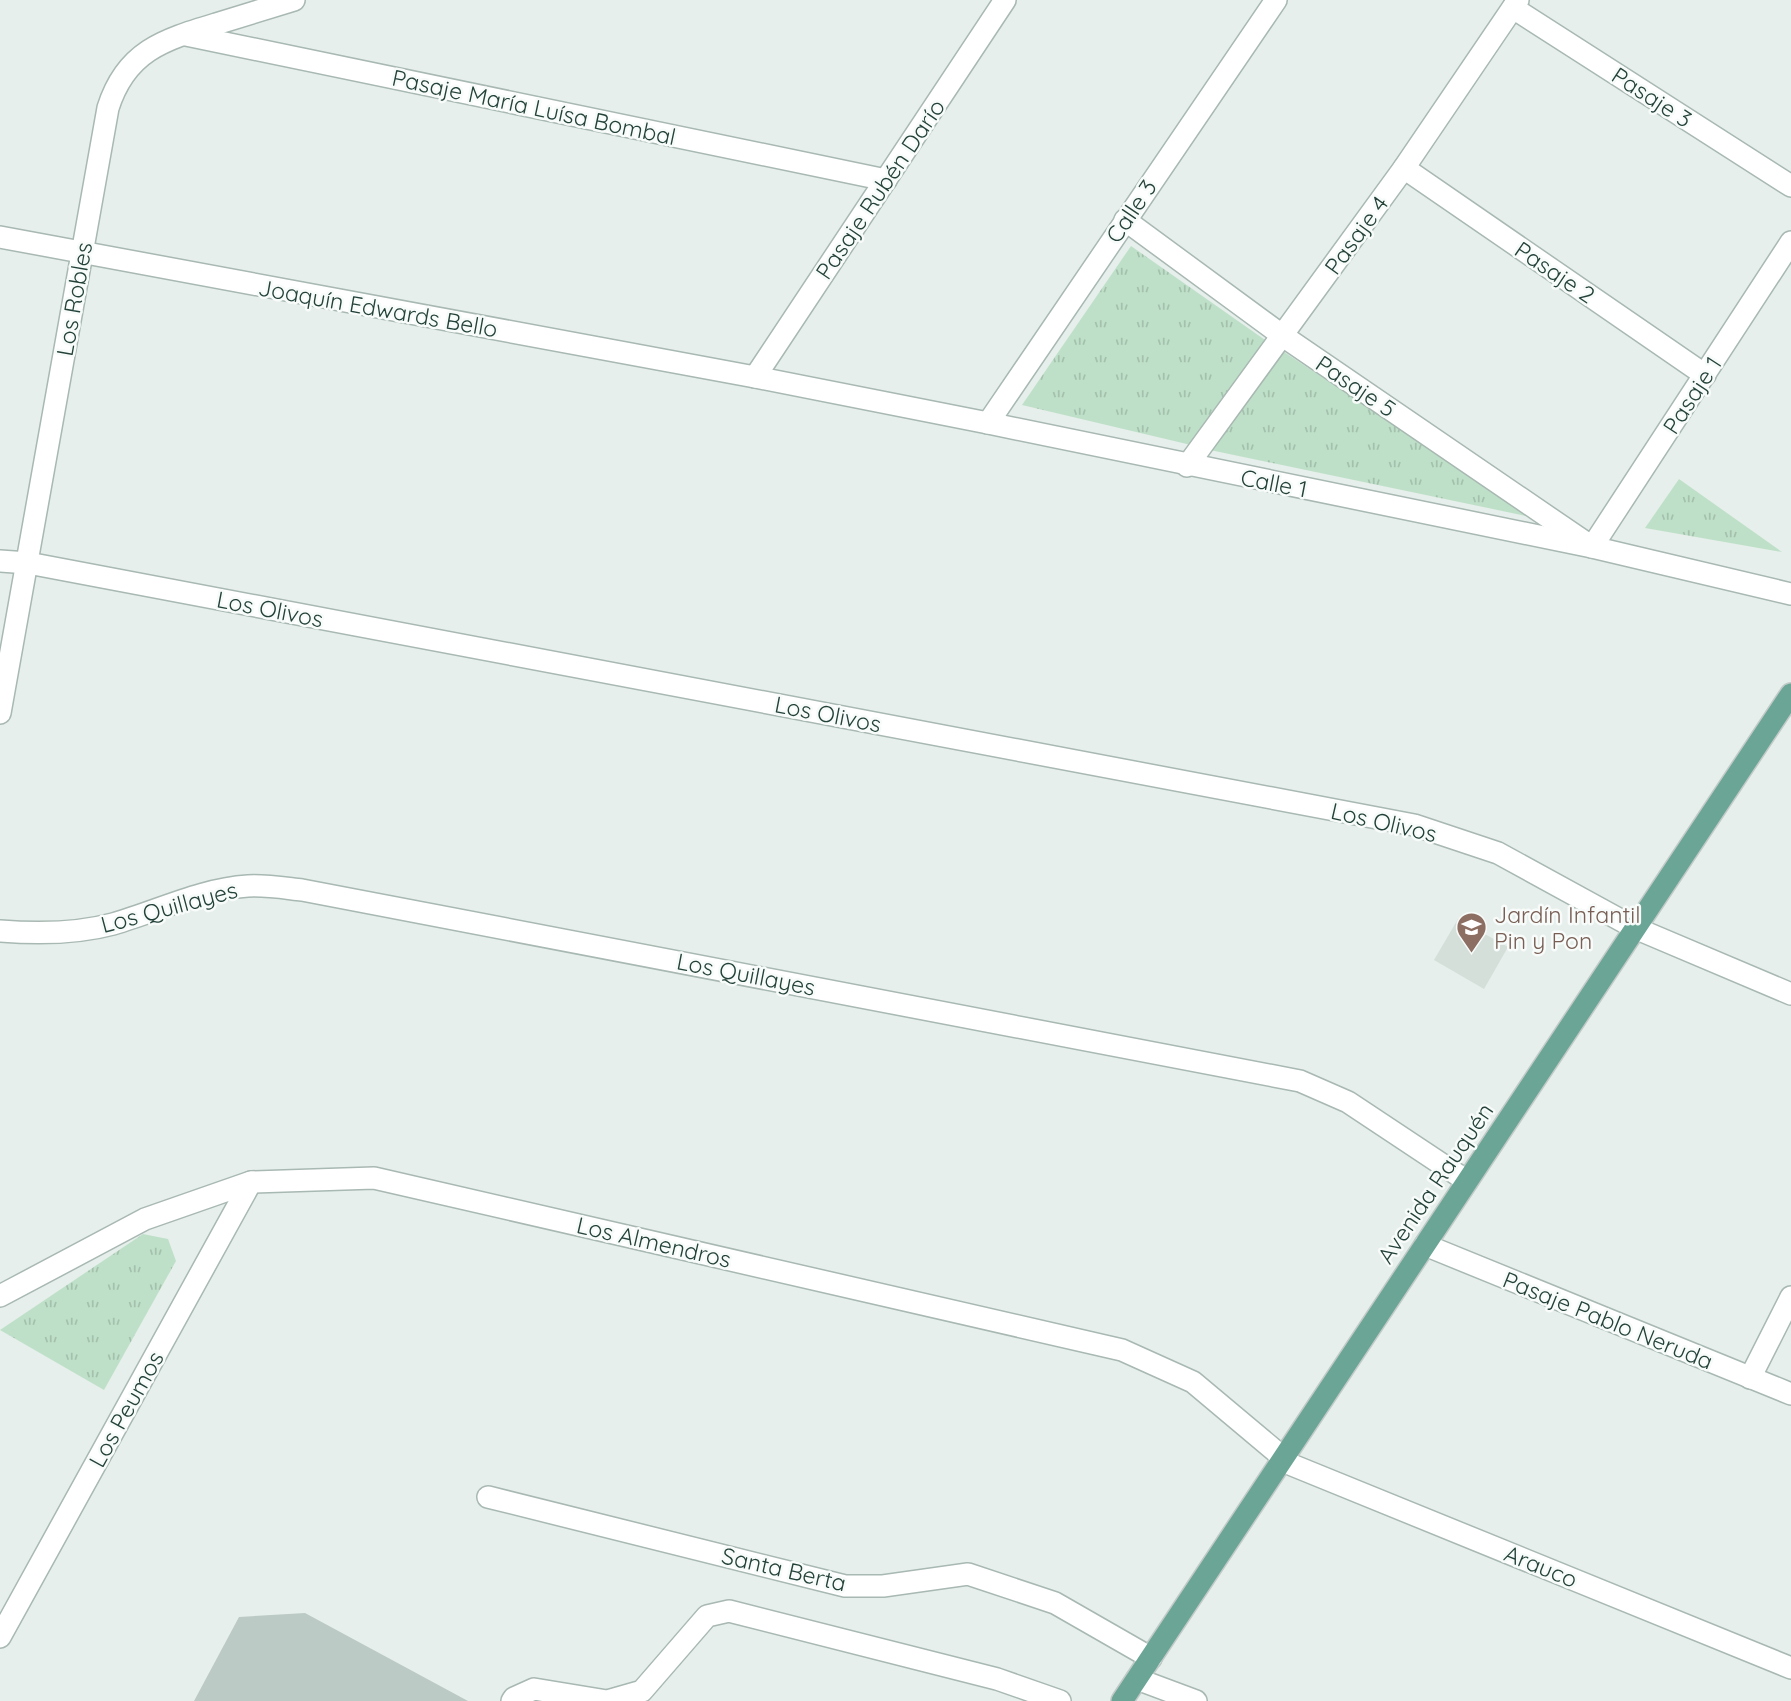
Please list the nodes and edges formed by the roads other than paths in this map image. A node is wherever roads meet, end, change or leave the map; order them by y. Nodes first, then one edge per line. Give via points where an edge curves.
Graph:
1 (293, 0) edge
2 (1005, 0) edge
3 (1276, 0) edge
4 (1516, 4) edge
5 (182, 34) junction
6 (1404, 168) junction
7 (886, 180) junction
8 (1791, 186) edge
9 (1125, 220) junction
10 (0, 237) edge
11 (1791, 242) edge
12 (82, 253) junction
13 (1283, 336) junction
14 (1705, 375) junction
15 (755, 377) junction
16 (988, 423) junction
17 (1186, 466) junction
18 (1592, 548) junction
19 (0, 561) edge
20 (28, 563) junction
21 (1791, 594) edge
22 (1791, 694) edge
23 (0, 713) edge
24 (1635, 928) junction
25 (0, 931) edge
26 (1791, 994) edge
27 (1467, 1181) junction
28 (251, 1182) junction
29 (1425, 1245) junction
30 (0, 1296) edge
31 (1791, 1297) edge
32 (1750, 1378) junction
33 (1791, 1394) edge
34 (1288, 1462) junction
35 (488, 1497) dead end
36 (0, 1637) edge
37 (1151, 1658) junction
38 (1791, 1668) edge
39 (1137, 1679) junction
40 (512, 1701) edge
41 (1060, 1701) edge
42 (1122, 1701) edge
43 (1196, 1701) edge

1 - 5 street, Los Robles
2 - 7 street, Pasaje Rubén Darío
3 - 9 street, Calle 3
4 - 6 street, Pasaje 4
4 - 8 street, Pasaje 3
5 - 7 street, Pasaje María Luísa Bombal
5 - 12 street, Los Robles via 136,60 114,91
6 - 13 street, Pasaje 4
6 - 14 street, Pasaje 2
7 - 15 street, Pasaje Rubén Darío
9 - 13 street, Pasaje 5
9 - 16 street, Calle 3
10 - 12 street, Joaquín Edwards Bello
11 - 14 street, Pasaje 1
12 - 15 street, Joaquín Edwards Bello
12 - 20 street, Los Robles
13 - 17 street, Pasaje 4
13 - 18 street, Pasaje 5
14 - 18 street, Pasaje 1
15 - 16 street, Calle 1
16 - 17 street, Calle 1
17 - 18 street, Calle 1
18 - 21 street, Calle 1
19 - 20 street, Los Olivos
20 - 23 street, Los Robles
20 - 24 street, Los Olivos via 1414,825 1498,853
22 - 24 main road, Avenida Rauquén
24 - 26 street, Los Olivos
24 - 27 main road, Avenida Rauquén
25 - 27 street, Los Quillayes via 89,929 247,886 302,890 1300,1081 1348,1102
27 - 29 main road, Avenida Rauquén
28 - 30 street, Los Almendros via 145,1219
28 - 34 street, Los Almendros via 374,1178 1122,1350 1194,1382
28 - 36 street, Los Peumos
29 - 32 street, Pasaje Pablo Neruda
29 - 34 main road, Avenida Rauquén
31 - 32 street
32 - 33 street, Pasaje Pablo Neruda
34 - 37 main road, Avenida Rauquén
34 - 38 street, Arauco
35 - 37 street, Santa Berta via 845,1586 883,1586 968,1574 1055,1603
37 - 39 main road, Avenida Rauquén
39 - 42 main road, Avenida Rauquén
39 - 43 street
40 - 41 street via 534,1689 607,1701 642,1691 707,1616 729,1611 997,1679

